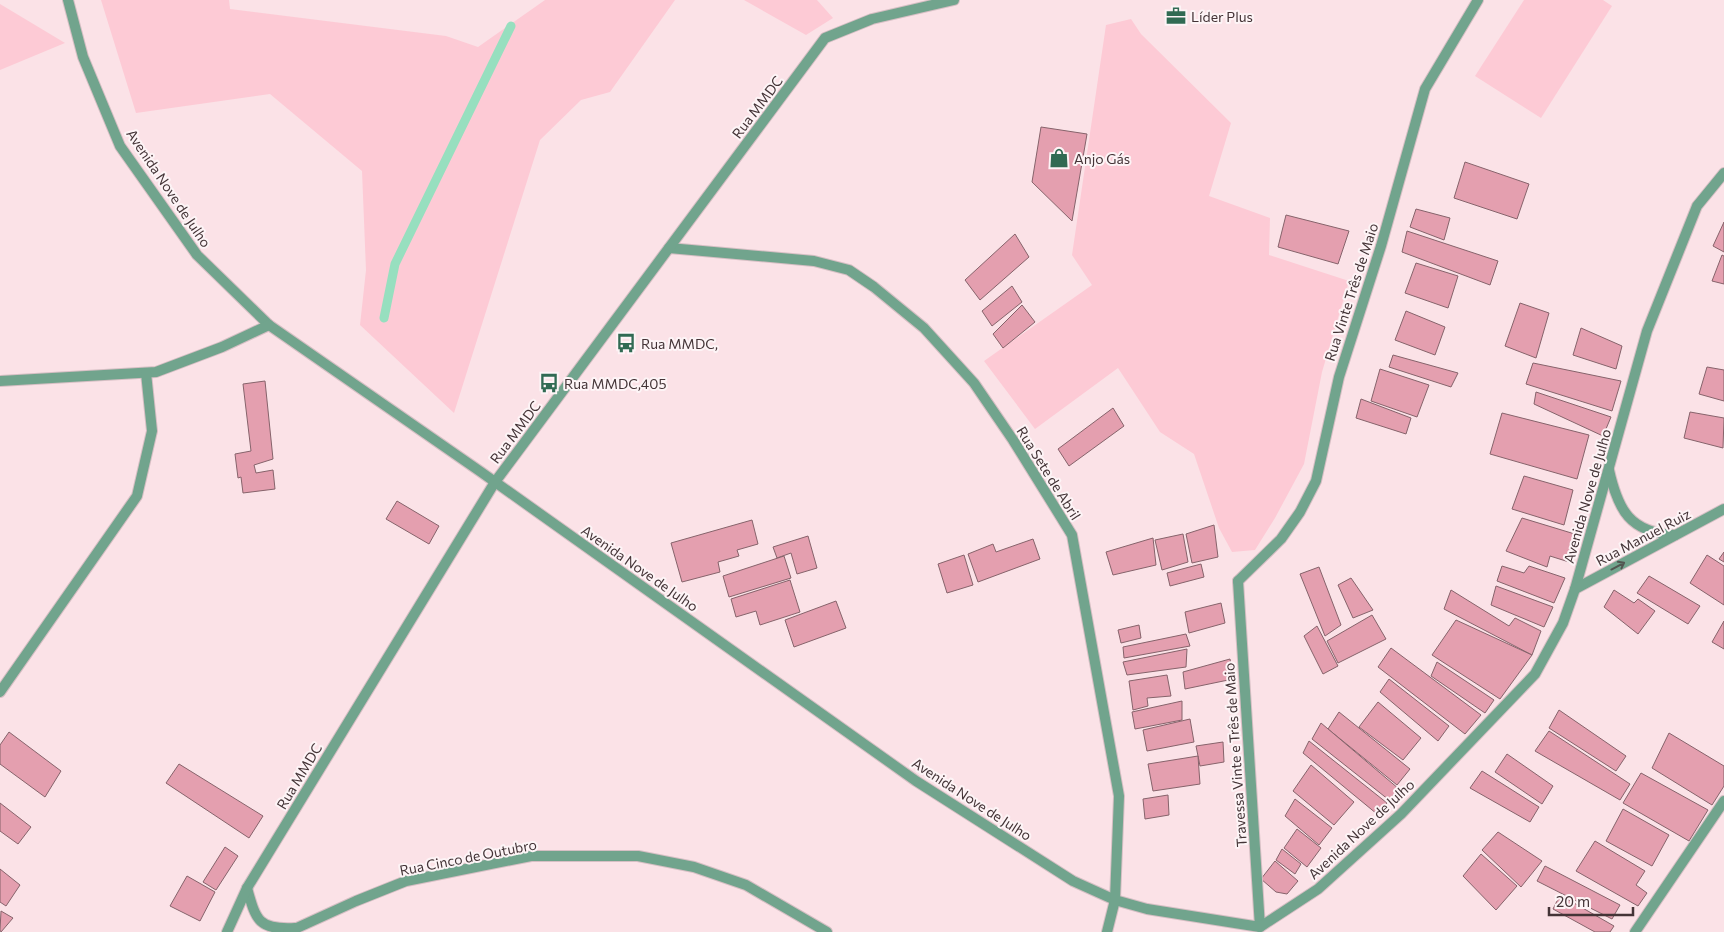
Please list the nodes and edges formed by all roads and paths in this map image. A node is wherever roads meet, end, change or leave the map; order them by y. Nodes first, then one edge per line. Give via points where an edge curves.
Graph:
1 (68, 0) edge
2 (954, 0) edge
3 (1478, 0) edge
4 (1724, 173) edge
5 (669, 248) junction
6 (269, 325) junction
7 (146, 373) junction
8 (0, 381) edge
9 (1608, 469) junction
10 (495, 482) junction
11 (1724, 509) edge
12 (1676, 535) junction
13 (1238, 581) joint
14 (1575, 589) junction
15 (0, 692) edge
16 (1724, 801) edge
17 (247, 888) junction
18 (1115, 900) junction
19 (1261, 929) edge
20 (292, 930) edge
21 (227, 932) edge
22 (827, 932) edge
23 (1107, 932) edge
24 (1635, 932) edge

1 - 6 street, Avenida Nove de Julho via 83,57 120,146 196,255
2 - 5 street, Rua MMDC via 872,19 824,38
3 - 13 street, Rua Vinte Três de Maio via 1425,88 1381,246 1339,377 1316,481 1281,539
4 - 9 street, Avenida Nove de Julho via 1697,206 1647,331
5 - 10 street, Rua MMDC
5 - 18 street, Rua Sete de Abril via 814,261 848,270 924,328 974,383 1072,535 1119,796
6 - 7 street via 222,347
6 - 10 street, Avenida Nove de Julho
7 - 8 street
7 - 15 street via 152,431 138,496
9 - 12 street via 1615,498 1629,518 1642,529
9 - 14 street, Avenida Nove de Julho
10 - 17 street, Rua MMDC
10 - 18 street, Avenida Nove de Julho via 916,781 1073,880
11 - 12 street, Rua Manuel Ruiz
14 -> 12 street, Rua Manuel Ruiz
13 - 19 street, Travessa Vinte e Três de Maio
14 - 19 street, Avenida Nove de Julho via 1563,623 1535,674 1401,814 1318,889
16 - 24 street
17 - 20 street via 252,908 260,921 274,929
17 - 21 street, Rua MMDC
18 - 19 street, Avenida Nove de Julho via 1147,909
18 - 23 street, Rua Sete de Abril
20 - 22 street, Rua Cinco de Outubro via 406,881 531,856 638,856 694,867 746,885

